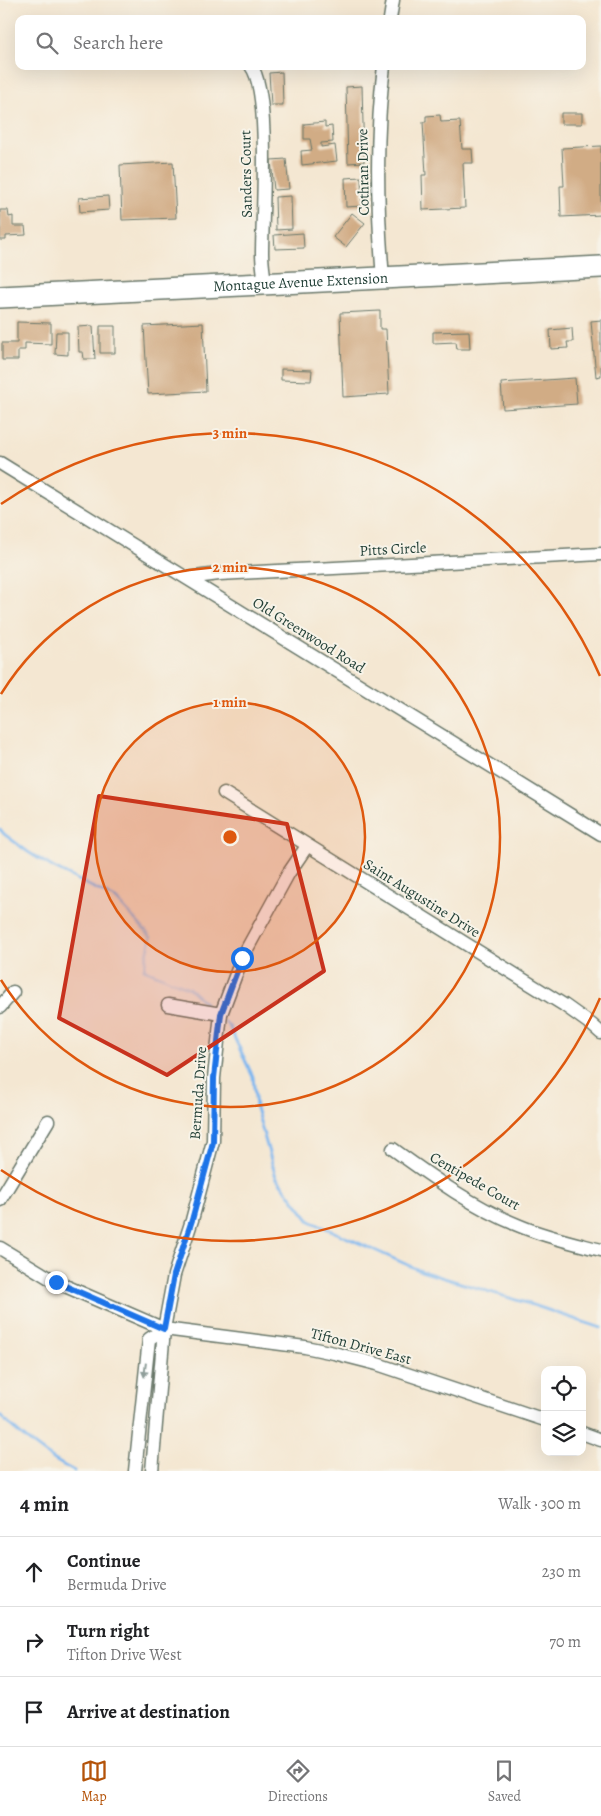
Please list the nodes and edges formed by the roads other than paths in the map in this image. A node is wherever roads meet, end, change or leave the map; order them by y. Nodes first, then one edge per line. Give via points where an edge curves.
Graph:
1 (393, 0) edge
2 (391, 15) edge
3 (254, 70) edge
4 (384, 70) edge
5 (601, 267) edge
6 (383, 278) junction
7 (265, 284) junction
8 (0, 297) edge
9 (0, 463) edge
10 (601, 554) edge
11 (186, 578) junction
12 (224, 793) dead end
13 (601, 834) edge
14 (307, 846) junction
15 (13, 992) dead end
16 (168, 1005) dead end
17 (0, 1007) edge
18 (221, 1014) junction
19 (601, 1033) edge
20 (48, 1121) dead end
21 (393, 1149) dead end
22 (0, 1200) edge
23 (0, 1248) edge
24 (601, 1250) edge
25 (164, 1329) junction
26 (541, 1419) edge
27 (586, 1434) edge
28 (601, 1440) edge
29 (135, 1471) edge
30 (152, 1471) edge

1 - 2 street
3 - 7 street, Sanders Court via 260,95
4 - 6 street, Cothran Drive via 377,146
5 - 6 highway, Montague Avenue Extension
6 - 7 highway, Montague Avenue Extension
7 - 8 highway, Montague Avenue Extension
9 - 11 street, Old Greenwood Road
10 - 11 street, Pitts Circle
11 - 13 street, Old Greenwood Road
12 - 14 street, Saint Augustine Drive
14 - 18 street, Bermuda Drive via 242,958
14 - 19 street, Saint Augustine Drive via 564,1005
15 - 17 street
16 - 18 street
18 - 25 street, Bermuda Drive via 214,1078 213,1142 174,1275
20 - 22 street
21 - 24 street, Centipede Court via 487,1210 520,1226
23 - 25 street, Tifton Drive East via 56,1282
25 - 26 street, Tifton Drive East via 334,1353 377,1364
25 -> 29 street via 149,1340
25 - 30 street, Bermuda Drive
27 - 28 street

